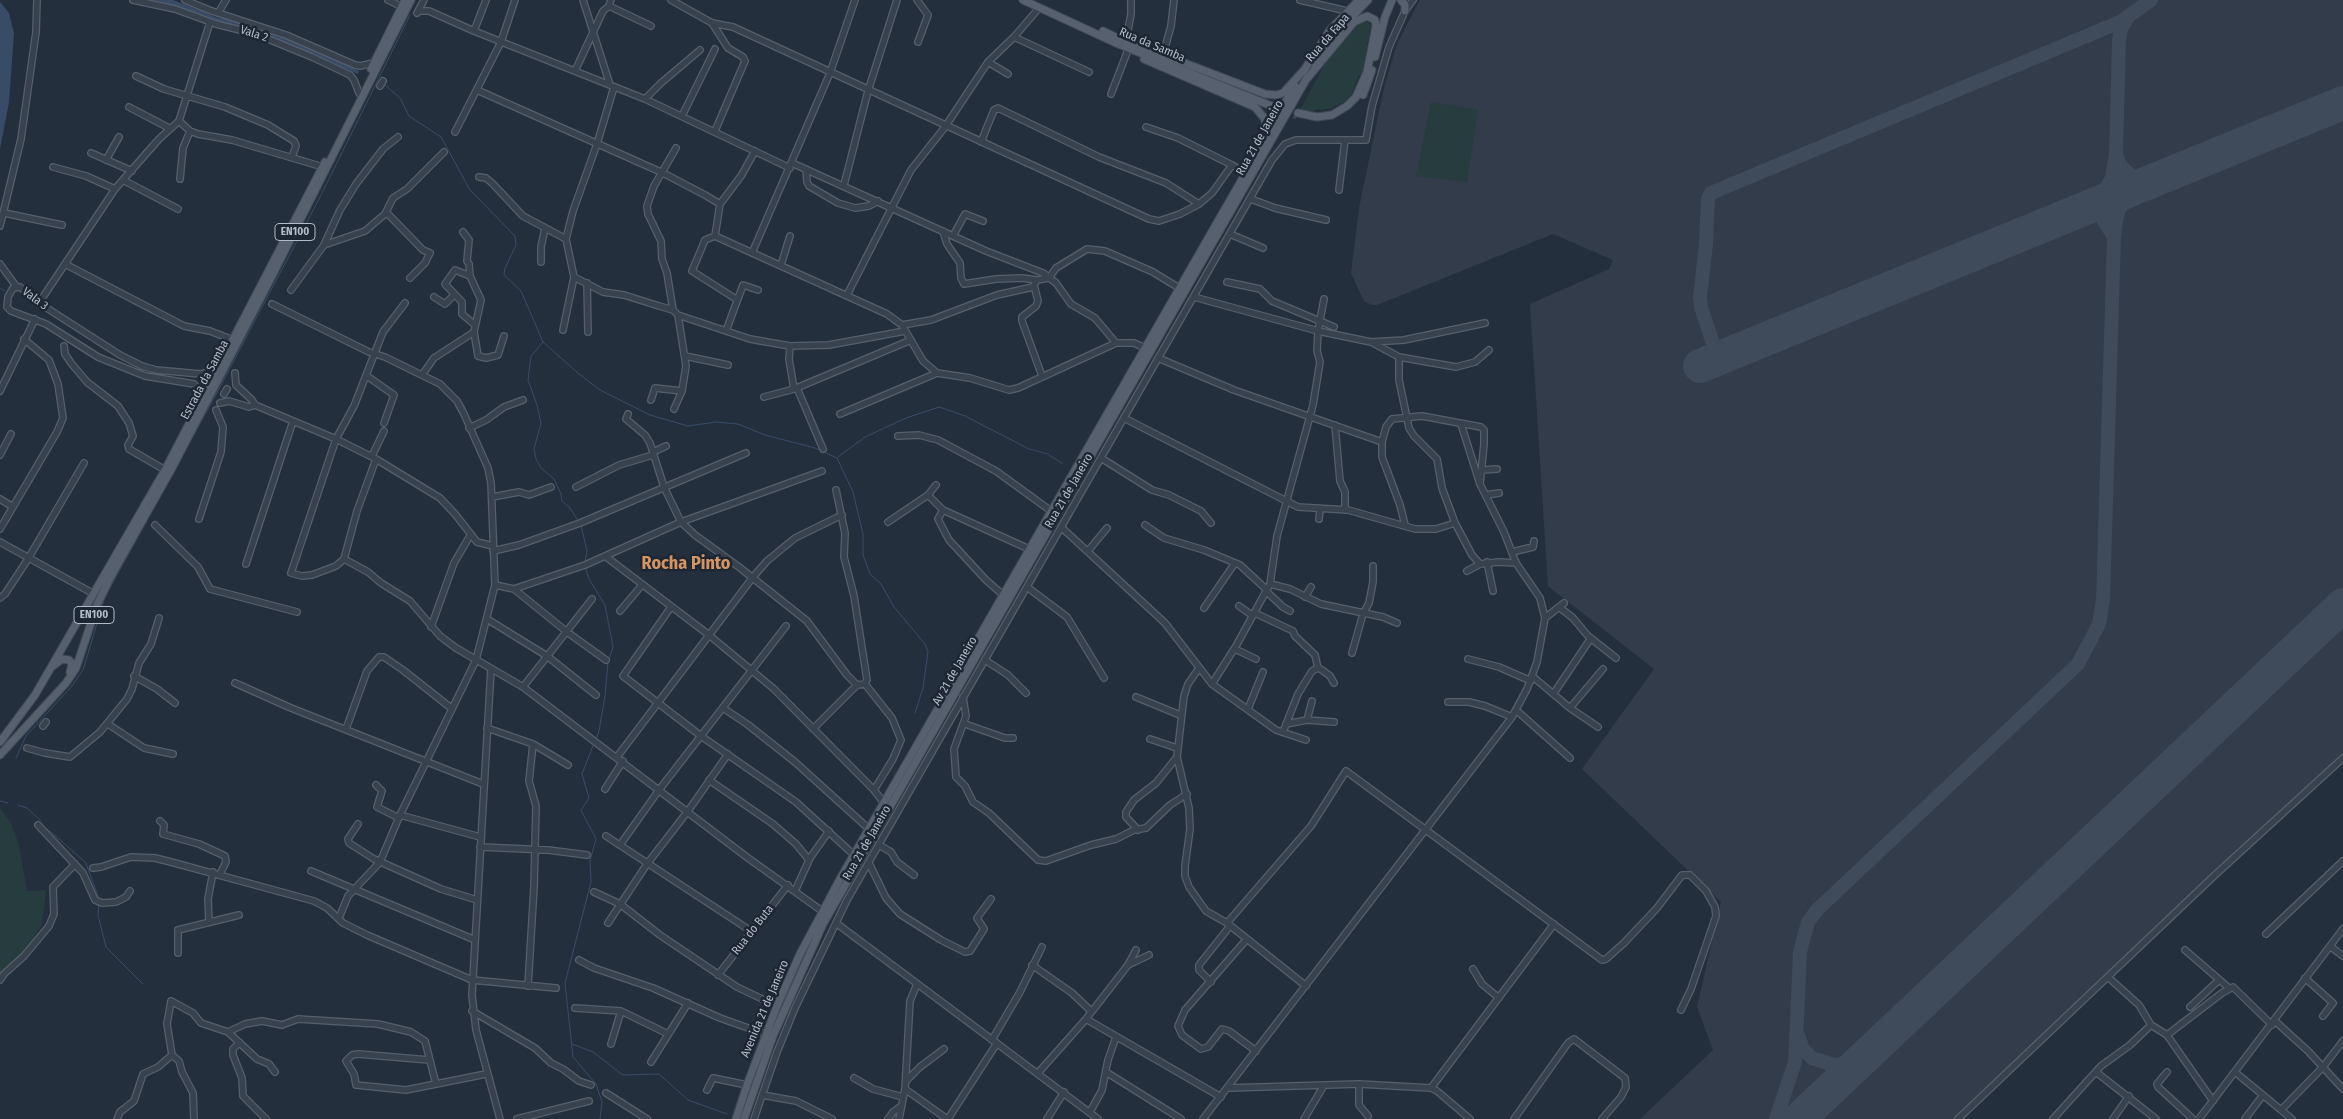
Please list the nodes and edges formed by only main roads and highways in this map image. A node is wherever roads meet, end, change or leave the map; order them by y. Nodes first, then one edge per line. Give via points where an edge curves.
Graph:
1 (411, 0) edge
2 (1023, 0) edge
3 (1033, 0) edge
4 (1359, 0) edge
5 (1368, 0) edge
6 (1392, 0) edge
7 (1401, 0) edge
8 (403, 3) edge
9 (1405, 11) road end
10 (1116, 40) junction
11 (1304, 70) junction
12 (1305, 81) junction
13 (1288, 104) junction
14 (1275, 106) tunnel mouth
15 (1282, 117) junction
16 (1266, 138) junction
17 (1079, 477) joint
18 (48, 672) junction
19 (66, 683) junction
20 (0, 742) edge
21 (0, 755) edge
22 (851, 876) joint
23 (822, 911) joint
24 (823, 924) joint
25 (736, 1119) edge
26 (744, 1119) edge

1 - 19 main road, Estrada da Samba / EN100 via 270,280 172,468 110,578 79,661
2 - 10 main road, Rua da Samba
3 - 10 main road, Rua da Samba
4 - 11 main road via 1321,42
5 - 12 main road, Rua 21 de Janeiro via 1335,34
6 - 12 main road, Rua da Fapa via 1370,79 1358,102 1330,119 1313,120 1298,115 1332,115 1356,97 1367,72 1376,26 1375,20 1367,16 1354,22
7 - 9 main road
8 - 18 main road, Estrada da Samba / EN100 via 323,167 165,470
10 - 11 main road via 1164,54 1271,95 1286,91
10 - 14 main road, Rua da Samba
10 - 16 main road via 1156,65 1255,108 1265,119
11 - 13 main road
12 - 13 main road, Rua 21 de Janeiro
13 - 15 main road, Rua 21 de Janeiro, bridge
15 - 16 main road, Rua 21 de Janeiro
15 - 17 main road, Rua 21 de Janeiro
16 - 23 main road, Rua 21 de Janeiro
17 - 22 main road, Av 21 de Janeiro
18 - 19 main road via 59,661 69,660 72,668
18 - 20 main road, Estrada da Samba / EN100
19 - 21 main road, Estrada da Samba / EN100
22 - 24 main road, Rua 21 de Janeiro
23 - 25 main road, Avenida 21 de Janeiro via 765,1034
24 - 26 main road, Avenida 21 de Janeiro via 782,1012

